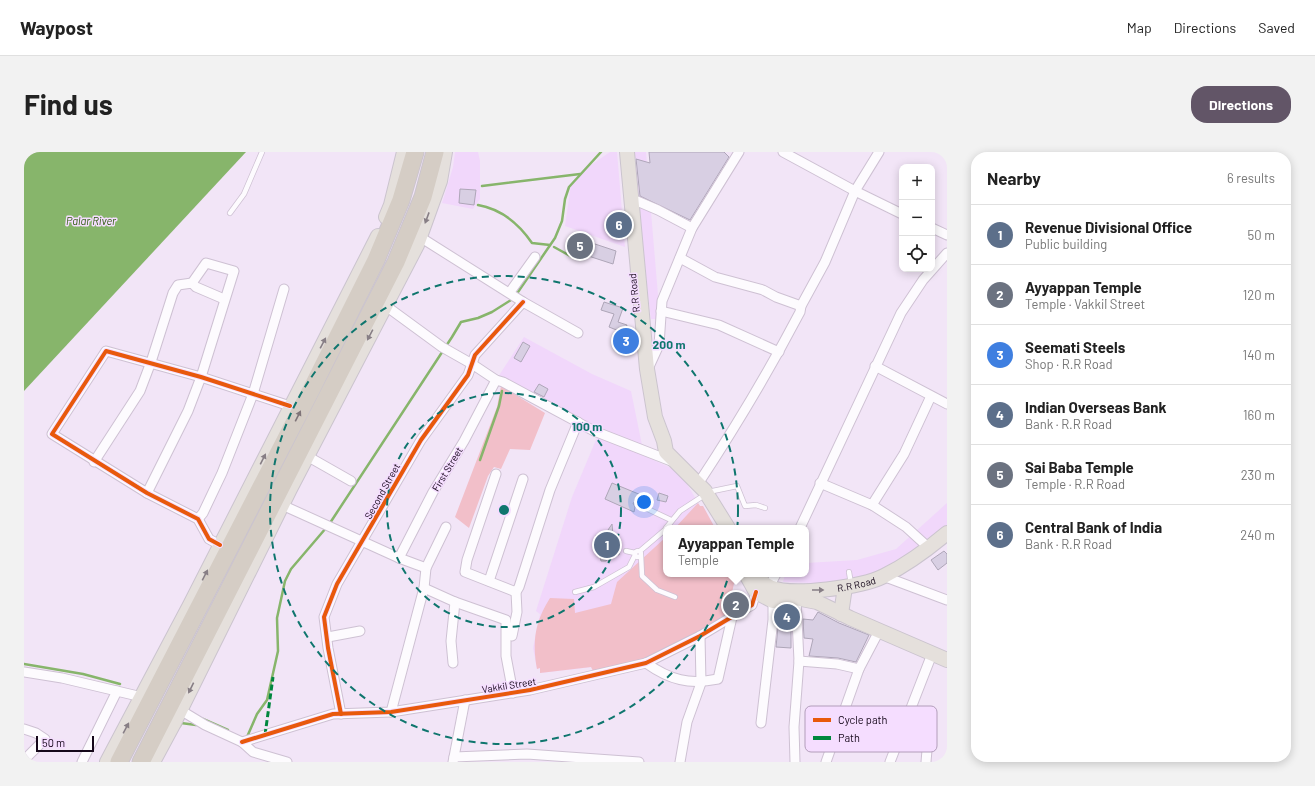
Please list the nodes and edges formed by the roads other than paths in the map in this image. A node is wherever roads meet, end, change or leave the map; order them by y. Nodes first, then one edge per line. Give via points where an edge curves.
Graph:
1 (262, 152) edge
2 (404, 152) edge
3 (415, 152) edge
4 (434, 152) edge
5 (445, 152) edge
6 (620, 152) edge
7 (627, 152) edge
8 (739, 152) edge
9 (784, 152) edge
10 (878, 152) edge
11 (855, 191) junction
12 (636, 201) dead end
13 (230, 213) dead end
14 (899, 213) edge
15 (692, 228) junction
16 (935, 229) edge
17 (947, 235) edge
18 (420, 237) junction
19 (947, 253) edge
20 (535, 257) dead end
21 (680, 258) junction
22 (192, 283) junction
23 (284, 288) dead end
24 (510, 292) junction
25 (224, 299) junction
26 (523, 302) junction
27 (801, 306) junction
28 (379, 307) junction
29 (661, 311) junction
30 (578, 333) dead end
31 (779, 352) junction
32 (151, 362) junction
33 (472, 364) junction
34 (875, 366) junction
35 (647, 369) junction
36 (201, 377) junction
37 (496, 380) junction
38 (311, 390) junction
39 (253, 394) junction
40 (931, 396) junction
41 (292, 402) junction
42 (947, 404) edge
43 (578, 422) junction
44 (666, 452) junction
45 (307, 456) junction
46 (94, 462) junction
47 (678, 464) junction
48 (496, 474) dead end
49 (523, 479) dead end
50 (351, 481) dead end
51 (820, 483) junction
52 (699, 488) junction
53 (147, 493) junction
54 (637, 504) dead end
55 (282, 505) junction
56 (872, 505) junction
57 (765, 508) dead end
58 (198, 519) junction
59 (671, 520) junction
60 (668, 525) edge
61 (717, 525) edge
62 (726, 525) edge
63 (801, 525) edge
64 (446, 527) dead end
65 (663, 531) edge
66 (947, 533) edge
67 (363, 541) junction
68 (220, 545) junction
69 (928, 548) junction
70 (626, 551) dead end
71 (638, 554) junction
72 (399, 558) junction
73 (426, 568) junction
74 (883, 576) junction
75 (749, 577) edge
76 (757, 577) edge
77 (773, 577) edge
78 (489, 581) junction
79 (849, 582) junction
80 (424, 588) junction
81 (763, 589) junction
82 (516, 592) junction
83 (575, 592) dead end
84 (675, 597) dead end
85 (796, 598) junction
86 (947, 600) edge
87 (773, 601) junction
88 (455, 602) junction
89 (840, 614) junction
90 (732, 617) junction
91 (360, 631) dead end
92 (879, 631) junction
93 (512, 636) dead end
94 (700, 636) junction
95 (328, 637) junction
96 (932, 654) junction
97 (947, 660) edge
98 (799, 661) junction
99 (454, 663) dead end
100 (646, 663) junction
101 (859, 669) junction
102 (24, 672) edge
103 (701, 682) junction
104 (117, 691) junction
105 (513, 693) junction
106 (142, 697) junction
107 (465, 700) junction
108 (846, 706) edge
109 (912, 706) edge
110 (176, 707) junction
111 (391, 712) junction
112 (341, 714) junction
113 (762, 723) dead end
114 (24, 729) edge
115 (242, 742) junction
116 (253, 752) junction
117 (830, 752) edge
118 (894, 752) edge
119 (927, 752) edge
120 (24, 760) edge
121 (454, 760) edge
122 (82, 762) edge
123 (107, 762) edge
124 (119, 762) edge
125 (141, 762) edge
126 (153, 762) edge
127 (254, 762) edge
128 (287, 762) edge
129 (639, 762) edge
130 (680, 762) edge
131 (795, 762) edge
132 (826, 762) edge
133 (890, 762) edge
134 (926, 762) edge

1 - 13 lane via 244,194
41 -> 2 main road via 375,243 391,205
3 - 38 highway via 409,178 386,236
4 - 28 highway via 413,223
5 -> 18 main road via 440,181
6 - 44 main road, R.R Road via 647,411 657,444
7 - 35 main road, R.R Road
8 - 15 street
9 - 11 street
10 - 11 street
11 - 14 street
11 - 27 street via 825,262
12 - 15 street
15 - 21 street
16 - 17 street
18 - 24 street
18 - 28 main road
19 - 34 street via 923,280 901,313
20 - 24 street
21 - 27 street via 715,277 763,290
21 - 29 street via 662,301
22 - 25 street
22 - 25 street via 206,264 234,270
22 - 32 street via 178,285 173,293
23 - 39 street
24 - 26 street
25 - 36 street
26 - 30 street
26 - 33 street, Second Street via 475,355
27 - 31 street
28 - 33 street
28 -> 45 main road
28 - 110 highway
29 - 31 street via 719,325
29 - 35 street via 659,345
31 - 52 street
32 - 36 street
32 - 46 street via 140,391
32 - 46 street via 106,351 52,434
33 - 37 street
33 - 67 street, Second Street via 468,374 421,440
34 - 40 street
34 - 51 street
35 - 44 main road, R.R Road via 655,417
36 - 39 street
36 - 53 street via 188,411
37 - 43 street
37 - 72 street, First Street
38 - 41 highway
124 -> 38 highway
39 - 41 street
39 - 58 street via 222,473
40 - 42 street
40 - 56 street via 904,454
68 -> 41 main road
43 - 47 street via 594,431
43 - 82 street via 550,490
44 - 47 main road, R.R Road
45 - 50 street
45 - 55 main road
46 - 53 street
47 - 52 main road, R.R Road
48 - 78 street via 466,560 465,572
49 - 78 street
51 - 56 street
51 - 63 street
52 - 57 lane via 737,486 745,506 756,505
52 - 59 lane
52 - 61 main road, R.R Road
52 - 62 main road, R.R Road
53 - 58 street
54 - 59 lane
55 - 67 street
55 -> 110 main road
56 - 69 street via 906,527
58 - 68 street via 209,539
59 - 60 lane
64 - 73 street
65 - 71 lane
66 - 69 main road, R.R Road
67 - 72 street
67 - 95 street, Second Street via 337,584 324,617
106 -> 68 main road
69 - 74 main road, R.R Road
70 - 71 lane
71 - 83 lane via 629,567 594,586
71 - 84 lane via 642,576 657,590
72 - 73 street
73 - 80 street
74 - 79 main road, R.R Road
74 - 86 street
75 - 81 main road
76 - 81 main road
77 - 81 street, Vakkil Street
78 - 82 street
81 -> 79 main road, R.R Road via 827,590
79 - 89 main road
80 - 88 street
80 - 111 street
81 - 87 main road
81 - 90 street, Vakkil Street via 752,605
82 - 93 street via 517,612
85 - 87 main road
85 - 89 main road via 817,602
85 - 98 street
87 - 113 street
88 - 99 street via 451,641
88 - 105 street via 506,620 506,656
89 - 92 main road
90 - 94 street, Vakkil Street
90 - 103 street via 718,679
91 - 95 street
92 - 96 main road
92 - 101 street
94 - 100 street, Vakkil Street
94 - 103 street
95 - 112 street, Second Street
96 - 97 main road
96 - 109 street
98 - 101 street via 837,664
98 - 131 street via 794,728
100 - 103 street via 663,675
100 - 105 street, Vakkil Street
101 - 108 street
102 - 104 street
103 - 130 street via 687,722
104 - 106 street
104 - 122 street
105 - 107 street, Vakkil Street
123 -> 106 main road
107 - 111 street, Vakkil Street
107 - 121 street
110 - 115 street via 205,725
110 - 125 highway
110 - 126 main road
111 - 112 street, Vakkil Street
112 - 115 street, Vakkil Street via 333,714
114 - 120 street via 45,739
115 - 116 street
116 - 127 street
116 - 128 street
117 - 132 street
118 - 133 street
119 - 134 street
121 - 129 street via 527,754

